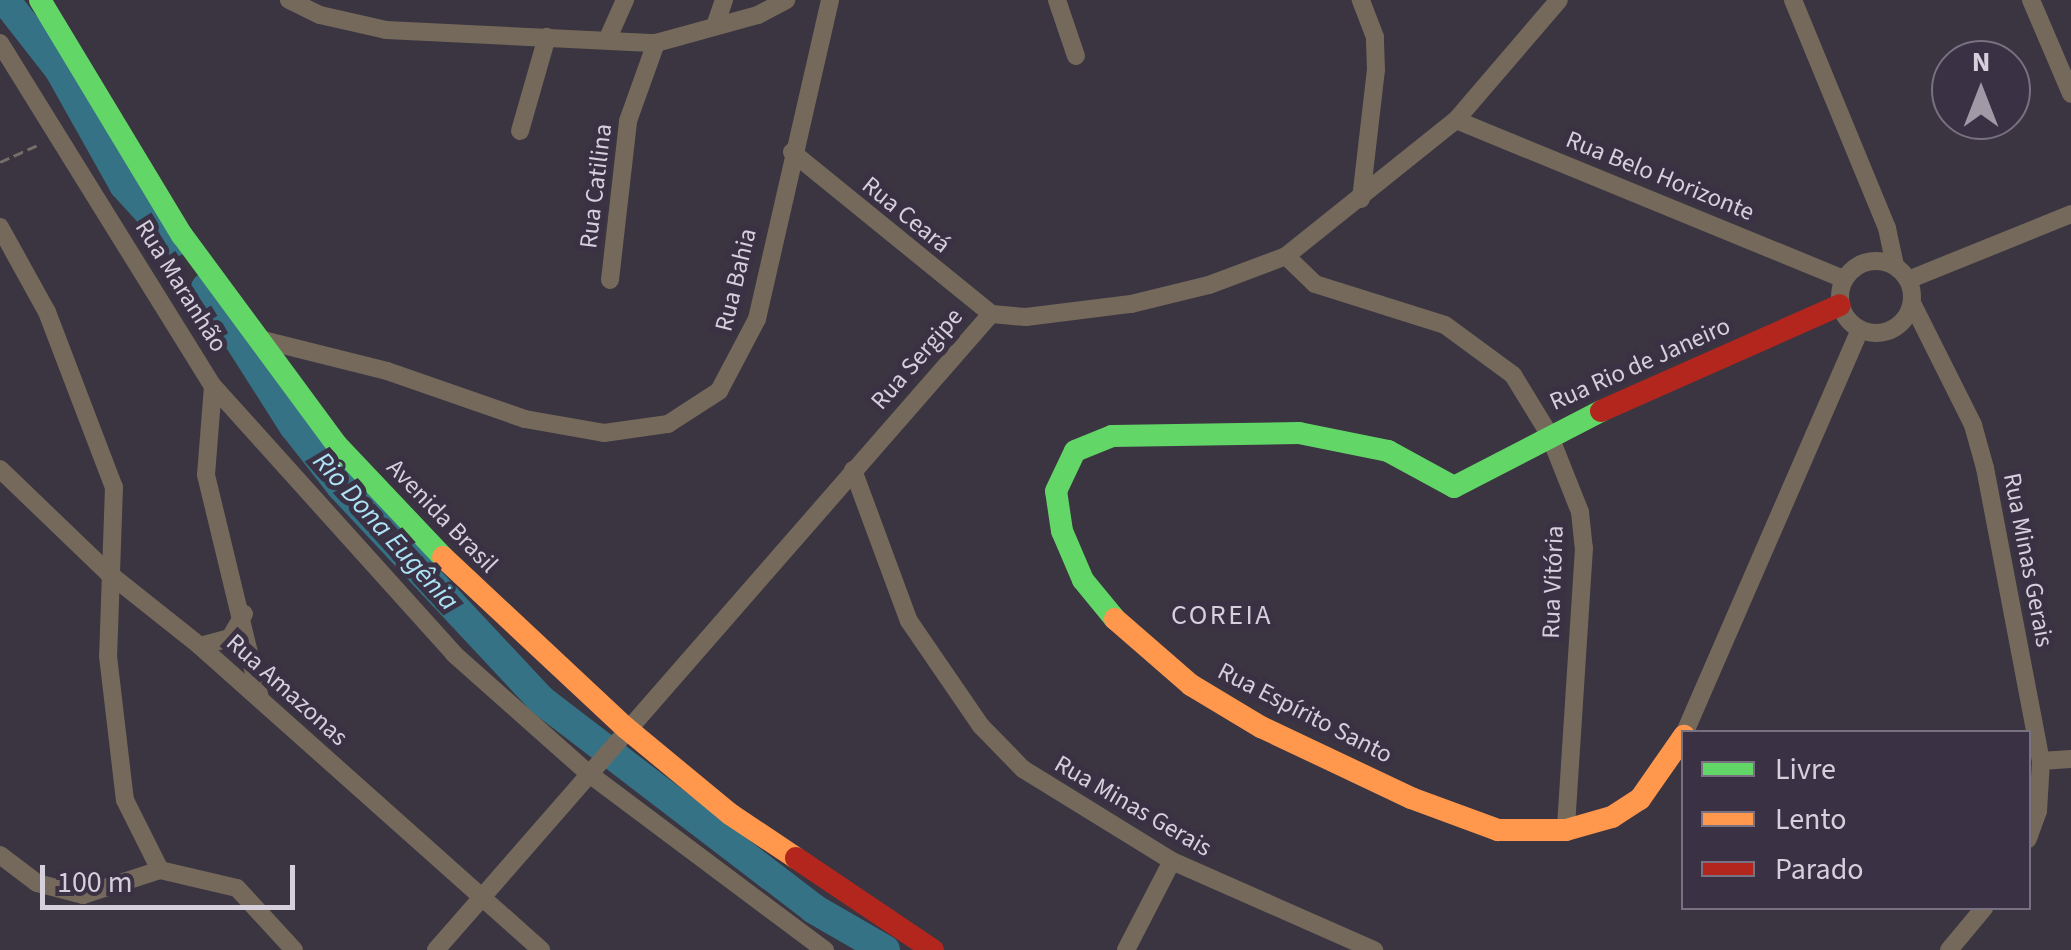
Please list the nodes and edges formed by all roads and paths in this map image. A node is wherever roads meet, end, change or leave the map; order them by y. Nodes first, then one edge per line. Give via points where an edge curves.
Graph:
1 (40, 0) edge
2 (289, 0) edge
3 (625, 0) edge
4 (724, 0) edge
5 (786, 0) edge
6 (830, 0) edge
7 (1056, 0) edge
8 (1361, 0) edge
9 (1559, 0) edge
10 (1793, 0) edge
11 (2031, 0) edge
12 (715, 26) junction
13 (546, 37) junction
14 (608, 38) junction
15 (0, 43) edge
16 (656, 43) junction
17 (1076, 56) dead end
18 (2071, 94) edge
19 (1456, 120) junction
20 (520, 131) dead end
21 (60, 136) junction
22 (792, 152) junction
23 (0, 162) edge
24 (1361, 199) junction
25 (2071, 214) edge
26 (0, 227) edge
27 (1286, 256) junction
28 (1902, 273) junction
29 (1844, 279) junction
30 (610, 280) dead end
31 (1912, 303) junction
32 (1840, 305) junction
33 (990, 314) junction
34 (1860, 330) junction
35 (262, 340) junction
36 (213, 386) junction
37 (1549, 434) junction
38 (0, 469) edge
39 (853, 470) junction
40 (1466, 482) joint
41 (108, 572) junction
42 (244, 612) junction
43 (200, 646) junction
44 (260, 699) junction
45 (1686, 730) edge
46 (620, 734) junction
47 (1681, 738) edge
48 (2071, 759) edge
49 (2041, 761) junction
50 (591, 769) junction
51 (1566, 830) junction
52 (2031, 831) edge
53 (0, 854) edge
54 (1172, 861) junction
55 (160, 870) junction
56 (482, 898) junction
57 (1982, 910) edge
58 (294, 950) edge
59 (436, 950) edge
60 (541, 950) edge
61 (825, 950) edge
62 (932, 950) edge
63 (1126, 950) edge
64 (1374, 950) edge
65 (1949, 950) edge

1 - 35 street, Avenida Brasil via 131,160
2 - 13 street via 320,16 386,30
3 - 14 street
4 - 12 street
5 - 12 street
6 - 22 street, Rua Bahia
7 - 17 street
8 - 24 street via 1375,37 1376,70
9 - 19 street, Rua Sergipe
10 - 28 street
11 - 18 street
12 - 16 street
13 - 14 street
13 - 20 street
14 - 16 street
15 - 21 street, Rua Maranhão
16 - 30 street, Rua Catilina via 628,121
19 - 24 street, Rua Sergipe
19 - 29 street, Rua Belo Horizonte
21 - 23 path
21 - 36 street, Rua Maranhão
22 - 33 street, Rua Ceará
22 - 35 street, Rua Bahia via 757,318 739,362 719,391 668,424 604,432 525,419 331,355
24 - 27 street, Rua Sergipe
25 - 28 street
26 - 41 street via 47,312 114,487
27 - 33 street, Rua Sergipe via 1131,304
27 - 37 street, Rua Vitória via 1315,284 1445,325 1513,376
28 - 29 street via 1872,261
28 - 31 street
29 - 32 street
31 - 34 street via 1893,329
31 - 49 street, Rua Minas Gerais via 1981,454
32 - 34 street
32 - 37 street, Rua Rio de Janeiro
33 - 39 street, Rua Sergipe
34 - 45 street, Rua Espírito Santo
35 - 46 street, Avenida Brasil via 336,444
36 - 42 street, Rua Maranhão via 206,474
36 - 50 street via 454,654
37 - 40 street, Rua Rio de Janeiro
37 - 51 street, Rua Vitória via 1580,512 1584,548
38 - 41 street, Rua Amazonas
39 - 46 street, Rua Sergipe
39 - 54 street, Rua Minas Gerais via 908,621 981,726 1023,769
40 - 51 street, Rua Espírito Santo via 1441,485 1388,450 1350,438 1176,434 1112,436 1075,451 1056,491 1062,530 1083,580 1120,626 1191,685 1261,727 1410,798 1498,830
41 - 43 street, Rua Amazonas
41 - 55 street via 114,746 126,800
42 - 43 street via 230,638
42 - 44 street, Rua Maranhão
43 - 44 street, Rua Amazonas
44 - 56 street, Rua Amazonas
46 - 50 street, Rua Sergipe
46 - 62 street, Avenida Brasil
47 - 51 street, Rua Espírito Santo via 1640,799 1612,817
48 - 49 street
49 - 52 street, Rua Minas Gerais
50 - 56 street, Rua Sergipe
50 - 61 street
53 - 55 street via 37,883 84,895
54 - 63 street
54 - 64 street, Rua Minas Gerais
55 - 58 street via 238,888
56 - 59 street, Rua Sergipe
56 - 60 street, Rua Amazonas
57 - 65 street

